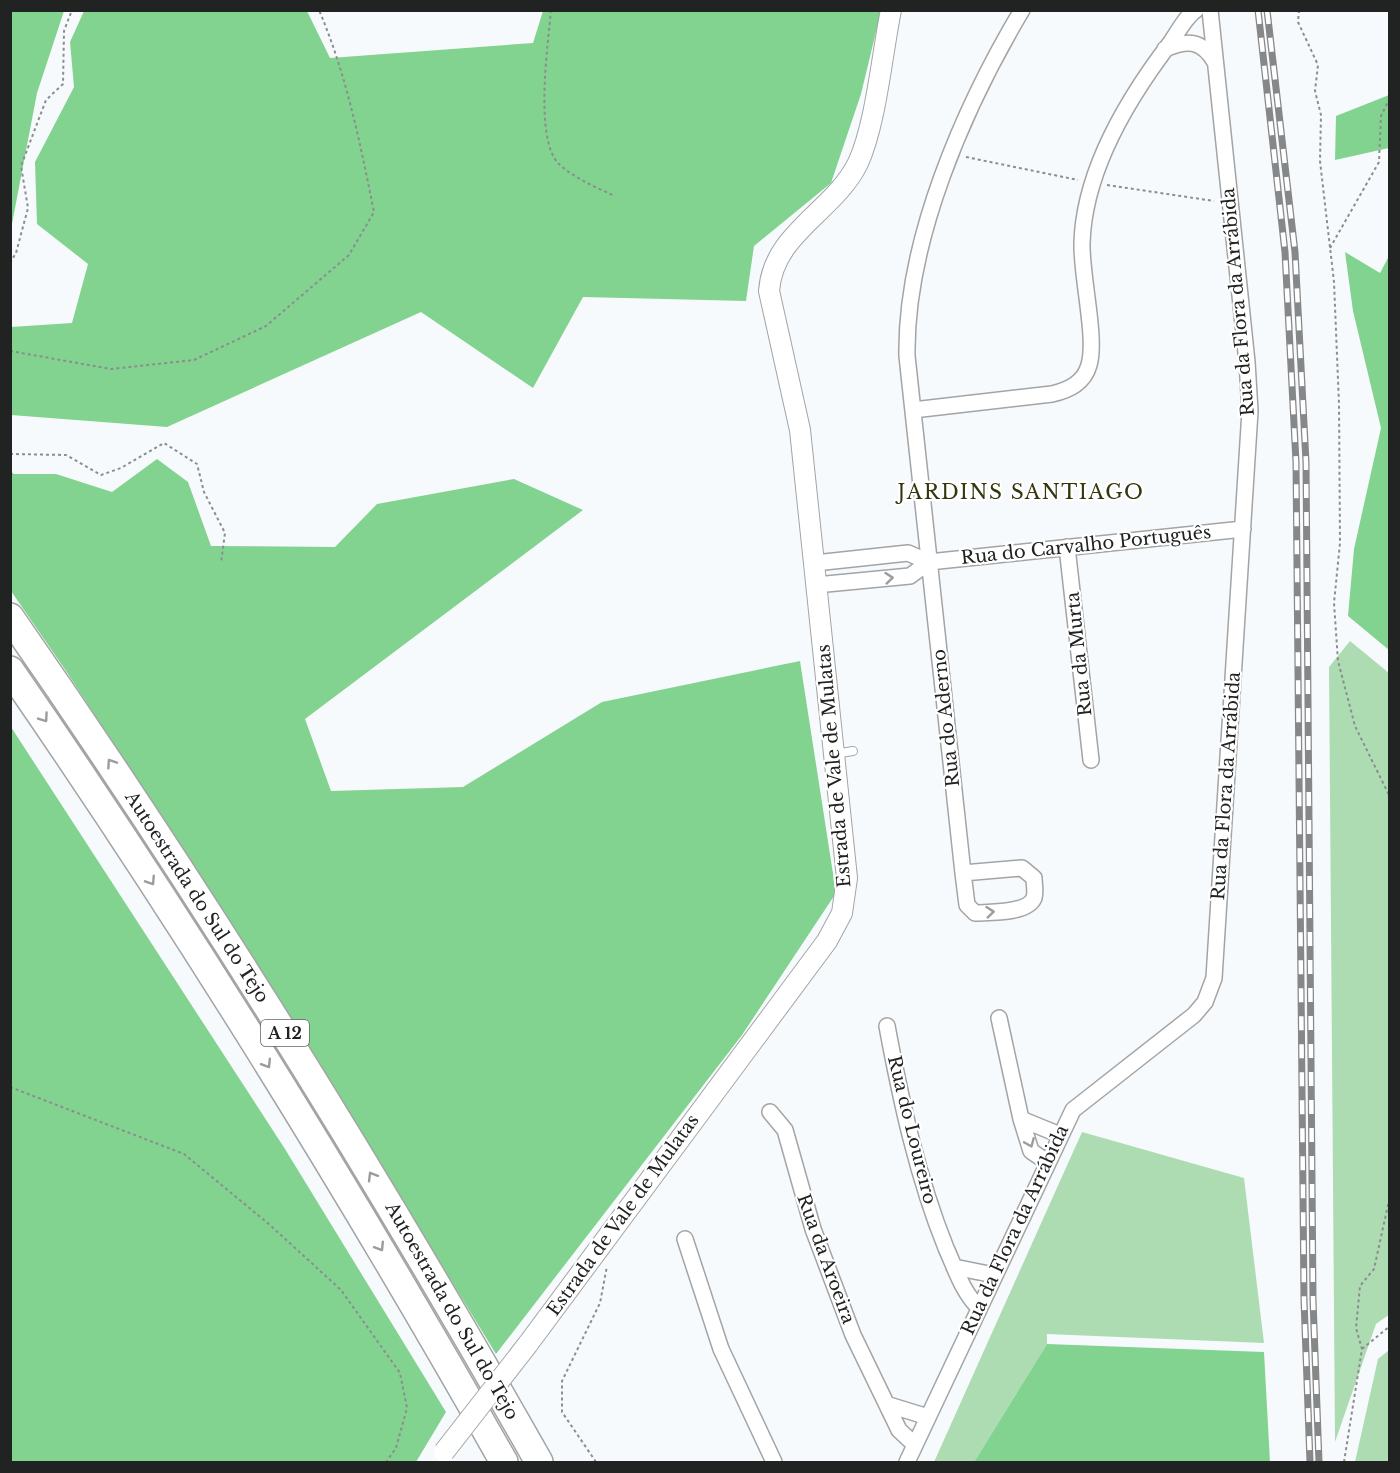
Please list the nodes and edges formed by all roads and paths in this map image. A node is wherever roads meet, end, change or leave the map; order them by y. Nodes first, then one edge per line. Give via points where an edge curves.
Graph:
1 (72, 10) edge
2 (319, 10) edge
3 (551, 10) edge
4 (891, 10) edge
5 (1022, 10) edge
6 (1196, 10) edge
7 (1210, 10) edge
8 (1299, 10) edge
9 (1165, 49) junction
10 (1215, 62) junction
11 (1389, 98) edge
12 (952, 152) junction
13 (1092, 183) junction
14 (615, 196) dead end
15 (1230, 204) junction
16 (1330, 249) junction
17 (10, 262) edge
18 (10, 351) edge
19 (913, 410) junction
20 (10, 454) edge
21 (1242, 529) junction
22 (1067, 547) junction
23 (844, 560) junction
24 (929, 562) junction
25 (221, 563) dead end
26 (815, 563) junction
27 (846, 582) junction
28 (816, 585) junction
29 (10, 617) edge
30 (10, 670) edge
31 (1091, 760) dead end
32 (1389, 797) edge
33 (963, 873) junction
34 (999, 1018) dead end
35 (887, 1026) dead end
36 (10, 1087) edge
37 (770, 1112) dead end
38 (1021, 1119) junction
39 (1060, 1135) junction
40 (1047, 1162) junction
41 (1389, 1196) edge
42 (608, 1234) junction
43 (685, 1239) dead end
44 (954, 1267) junction
45 (994, 1275) junction
46 (979, 1308) junction
47 (1389, 1326) edge
48 (1362, 1349) junction
49 (889, 1405) junction
50 (928, 1417) junction
51 (915, 1446) junction
52 (440, 1457) edge
53 (386, 1462) edge
54 (504, 1462) edge
55 (539, 1462) edge
56 (596, 1462) edge
57 (774, 1462) edge
58 (907, 1462) edge
59 (1344, 1462) edge

1 - 17 path via 64,31 63,84 46,100 21,166 28,208
2 - 18 path via 336,50 353,109 374,212 349,255 266,326 195,360 111,369
3 - 14 path via 543,125 558,163
4 - 26 street, Estrada de Vale de Mulatas via 867,134 857,164 837,193 785,246 770,275 772,311 800,430
5 - 12 street, Rua do Aderno
6 - 9 street
7 - 10 street, Rua da Flora da Arrábida
8 - 16 path via 1298,22 1318,65 1315,92 1322,115 1320,161
9 - 10 street via 1181,42 1194,42
9 - 13 street via 1125,113
10 - 15 street, Rua da Flora da Arrábida
11 - 16 path via 1381,116 1379,162
12 - 13 path
12 - 19 street, Rua do Aderno via 929,222 909,306 907,356
13 - 15 path
13 - 19 street via 1082,239 1091,348 1083,377 1065,391 1052,394
15 - 21 street, Rua da Flora da Arrábida via 1250,387
16 - 32 path via 1339,404 1340,543 1334,603 1338,661 1355,726
19 - 24 street, Rua do Aderno
20 - 25 path via 66,455 101,475 164,443 197,464 204,492 225,533
21 - 22 street, Rua do Carvalho Português
21 - 39 street, Rua da Flora da Arrábida via 1212,985 1194,1015 1072,1110
22 - 24 street, Rua do Carvalho Português
22 - 31 street, Rua da Murta
23 - 24 street, Rua do Carvalho Português via 908,553
23 - 26 street, Rua do Carvalho Português
23 - 27 street
27 -> 24 street, Rua do Carvalho Português via 909,576
24 - 33 street, Rua do Aderno
26 - 28 street, Estrada de Vale de Mulatas
27 - 28 street, Rua do Carvalho Português
28 - 42 street, Estrada de Vale de Mulatas via 844,752 846,897 835,928
55 -> 29 highway, Autoestrada do Sul do Tejo / A 12 via 290,1041 131,794
30 -> 54 highway, Autoestrada do Sul do Tejo / A 12 via 212,975 411,1298
33 -> 33 street, Rua do Aderno via 967,905 974,913 1023,908 1035,896 1034,878 1024,868
34 - 38 street
35 - 44 street, Rua do Loureiro via 913,1150
36 - 53 path via 184,1154 341,1290 400,1373 407,1408 396,1448
37 - 49 street, Rua da Aroeira via 785,1130 834,1289
38 - 39 street
38 -> 40 street via 1031,1151
39 - 40 street, Rua da Flora da Arrábida
40 - 45 street, Rua da Flora da Arrábida
41 - 48 path via 1374,1269 1360,1286 1356,1328
42 - 52 street, Estrada de Vale de Mulatas, bridge
42 - 56 path via 600,1303 562,1381 562,1412
43 - 57 street via 724,1356
44 - 45 street
44 - 46 street, Rua do Loureiro via 965,1294
45 - 46 street, Rua da Flora da Arrábida
46 - 50 street, Rua da Flora da Arrábida
47 - 48 path
48 - 59 path
49 - 50 street
49 - 51 street, Rua da Aroeira via 899,1430
50 - 51 street, Rua da Flora da Arrábida
51 - 58 street, Rua da Flora da Arrábida

